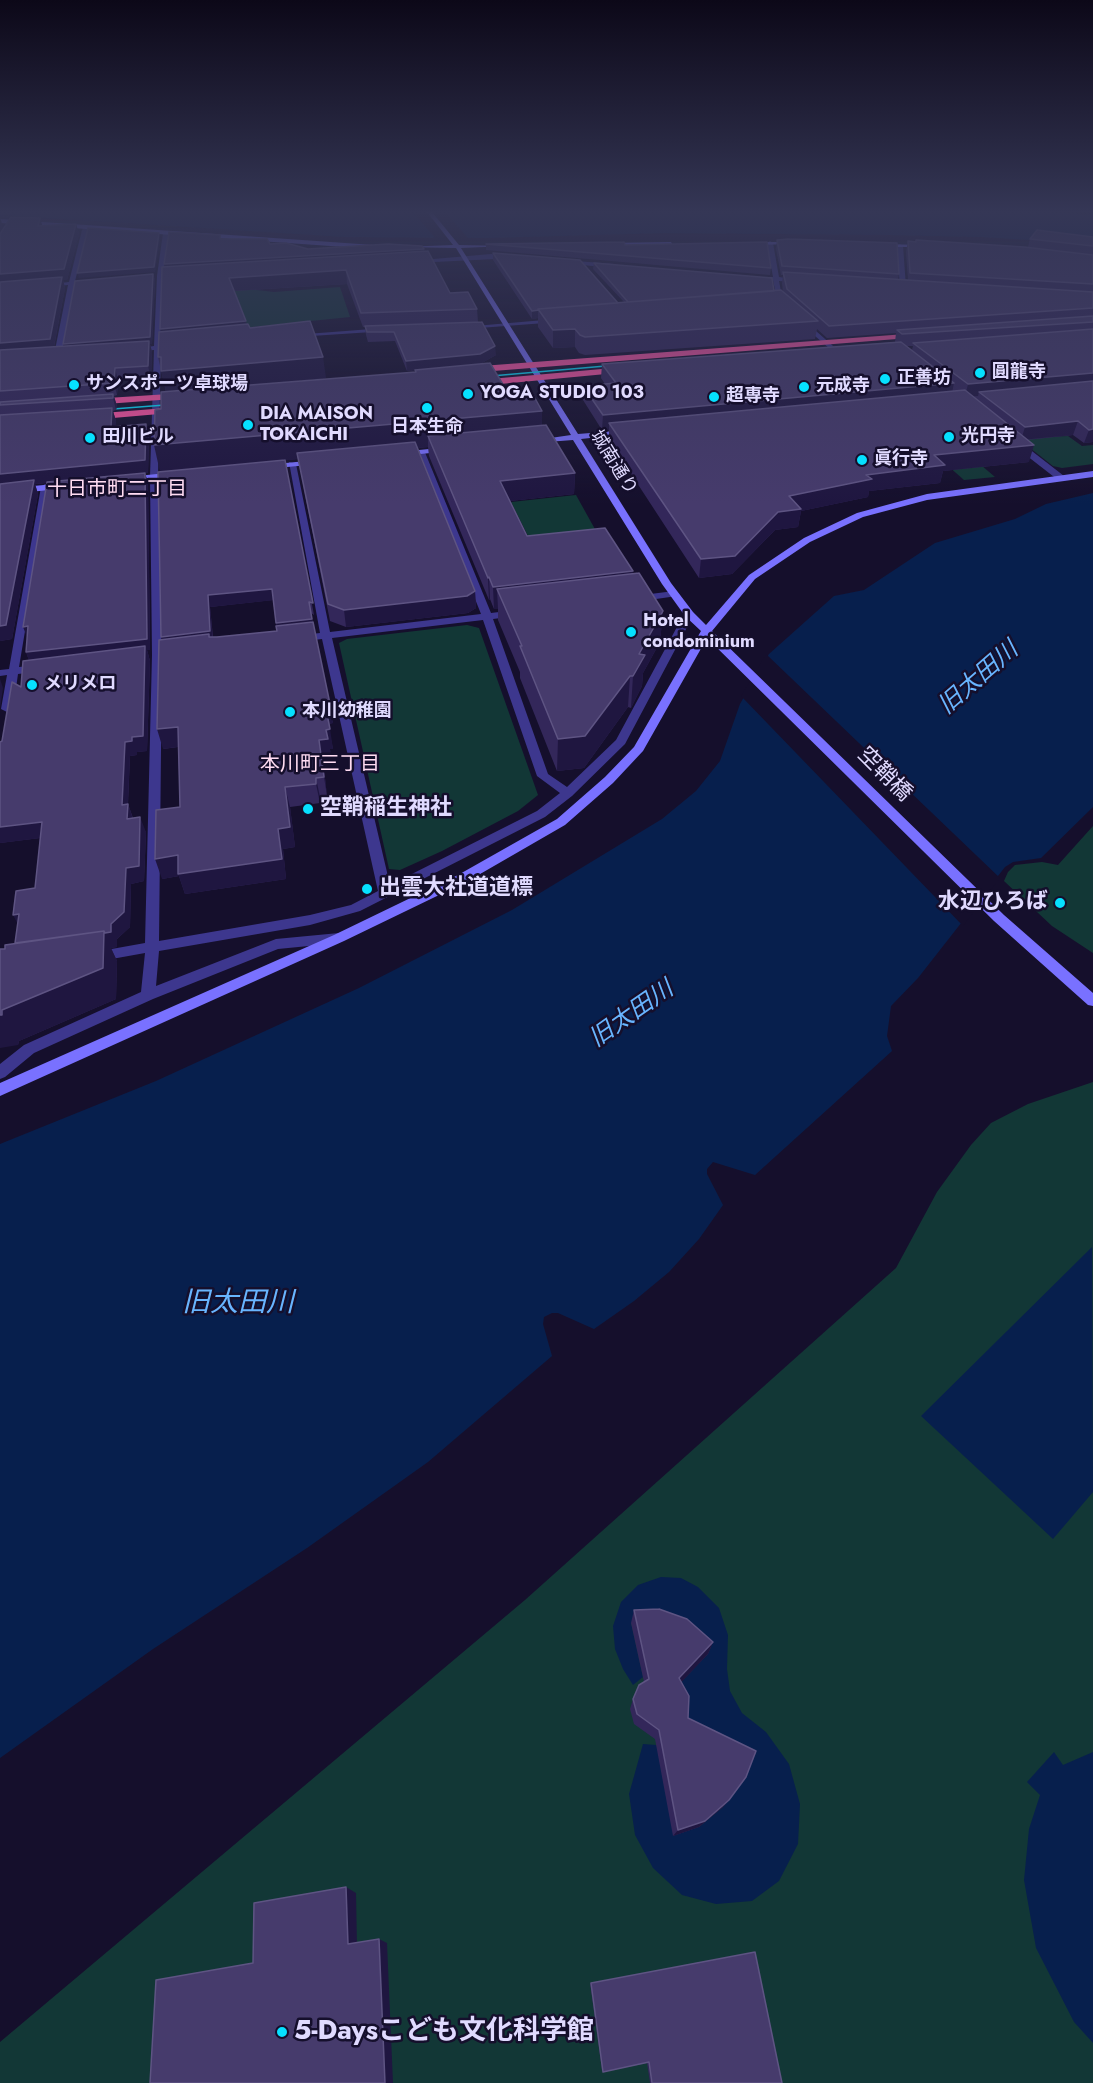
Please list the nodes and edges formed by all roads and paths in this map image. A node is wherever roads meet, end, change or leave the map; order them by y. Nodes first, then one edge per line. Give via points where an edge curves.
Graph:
1 (67, 309) edge
2 (156, 309) edge
3 (497, 309) edge
4 (787, 309) edge
5 (568, 320) edge
6 (507, 325) junction
7 (458, 327) edge
8 (391, 330) edge
9 (930, 334) edge
10 (282, 337) edge
11 (882, 338) junction
12 (826, 342) junction
13 (192, 345) edge
14 (890, 345) edge
15 (158, 348) junction
16 (125, 350) edge
17 (69, 354) edge
18 (844, 354) joint
19 (58, 355) junction
20 (828, 355) edge
21 (46, 356) edge
22 (531, 365) junction
23 (629, 370) edge
24 (460, 371) edge
25 (539, 378) junction
26 (468, 384) edge
27 (190, 395) edge
28 (156, 398) junction
29 (84, 403) edge
30 (190, 409) edge
31 (157, 413) junction
32 (78, 418) edge
33 (641, 431) edge
34 (1004, 434) edge
35 (576, 437) junction
36 (523, 442) edge
37 (455, 449) edge
38 (421, 452) junction
39 (386, 455) edge
40 (327, 461) edge
41 (292, 464) junction
42 (258, 467) edge
43 (189, 474) edge
44 (1093, 474) edge
45 (154, 477) junction
46 (1061, 478) junction
47 (122, 480) edge
48 (78, 484) edge
49 (45, 488) junction
50 (0, 492) edge
51 (674, 594) junction
52 (625, 600) edge
53 (522, 612) edge
54 (689, 614) junction
55 (487, 616) junction
56 (706, 631) junction
57 (326, 635) junction
58 (281, 640) edge
59 (740, 663) joint
60 (58, 667) edge
61 (13, 672) junction
62 (0, 673) edge
63 (5, 724) edge
64 (567, 793) junction
65 (385, 892) junction
66 (339, 938) junction
67 (152, 949) junction
68 (82, 959) edge
69 (148, 995) junction
70 (1093, 1001) edge
71 (0, 1073) edge
72 (0, 1090) edge

1 - 19 street
2 - 15 street
3 - 6 street, 城南通り
4 - 12 street
5 - 6 street
6 - 7 street
6 - 22 street, 城南通り
8 - 10 street
9 - 11 highway
11 - 12 highway
11 - 14 street
12 - 18 street
12 - 22 highway
13 - 15 street
15 - 16 street
15 - 28 street
17 - 19 street
18 - 20 highway
19 - 21 street
22 - 24 highway
22 - 25 street, 城南通り
23 - 25 highway
25 - 26 highway
25 - 35 street, 城南通り
27 - 28 highway
28 - 29 highway
28 - 31 street
30 - 31 highway
31 - 32 highway
31 - 45 street
33 - 35 street
34 - 46 street
35 - 36 street
35 - 51 street, 城南通り
37 - 38 street
38 - 39 street
38 - 55 street
40 - 41 street
41 - 42 street
41 - 57 street
43 - 45 street
44 - 46 street
45 - 47 street
45 - 67 street via 157,655
46 - 56 street via 927,497 860,515 807,540 752,577
48 - 49 street
49 - 50 street
49 - 61 street
51 - 52 street
51 - 54 street, 城南通り
53 - 55 street
54 - 56 street, 城南通り
54 - 64 street via 621,742
55 - 57 street
55 - 64 street via 543,776
56 - 59 street, 城南通り
56 - 66 street via 639,749 561,822 463,878
57 - 58 street
57 - 65 street
59 - 70 street, 空鞘橋 via 999,918
60 - 61 street
61 - 62 street
61 - 63 street
64 - 65 street via 541,814
65 - 67 street via 355,908 310,920
66 - 69 street via 276,944
66 - 72 street
67 - 68 street
67 - 69 street
69 - 71 street via 29,1049

